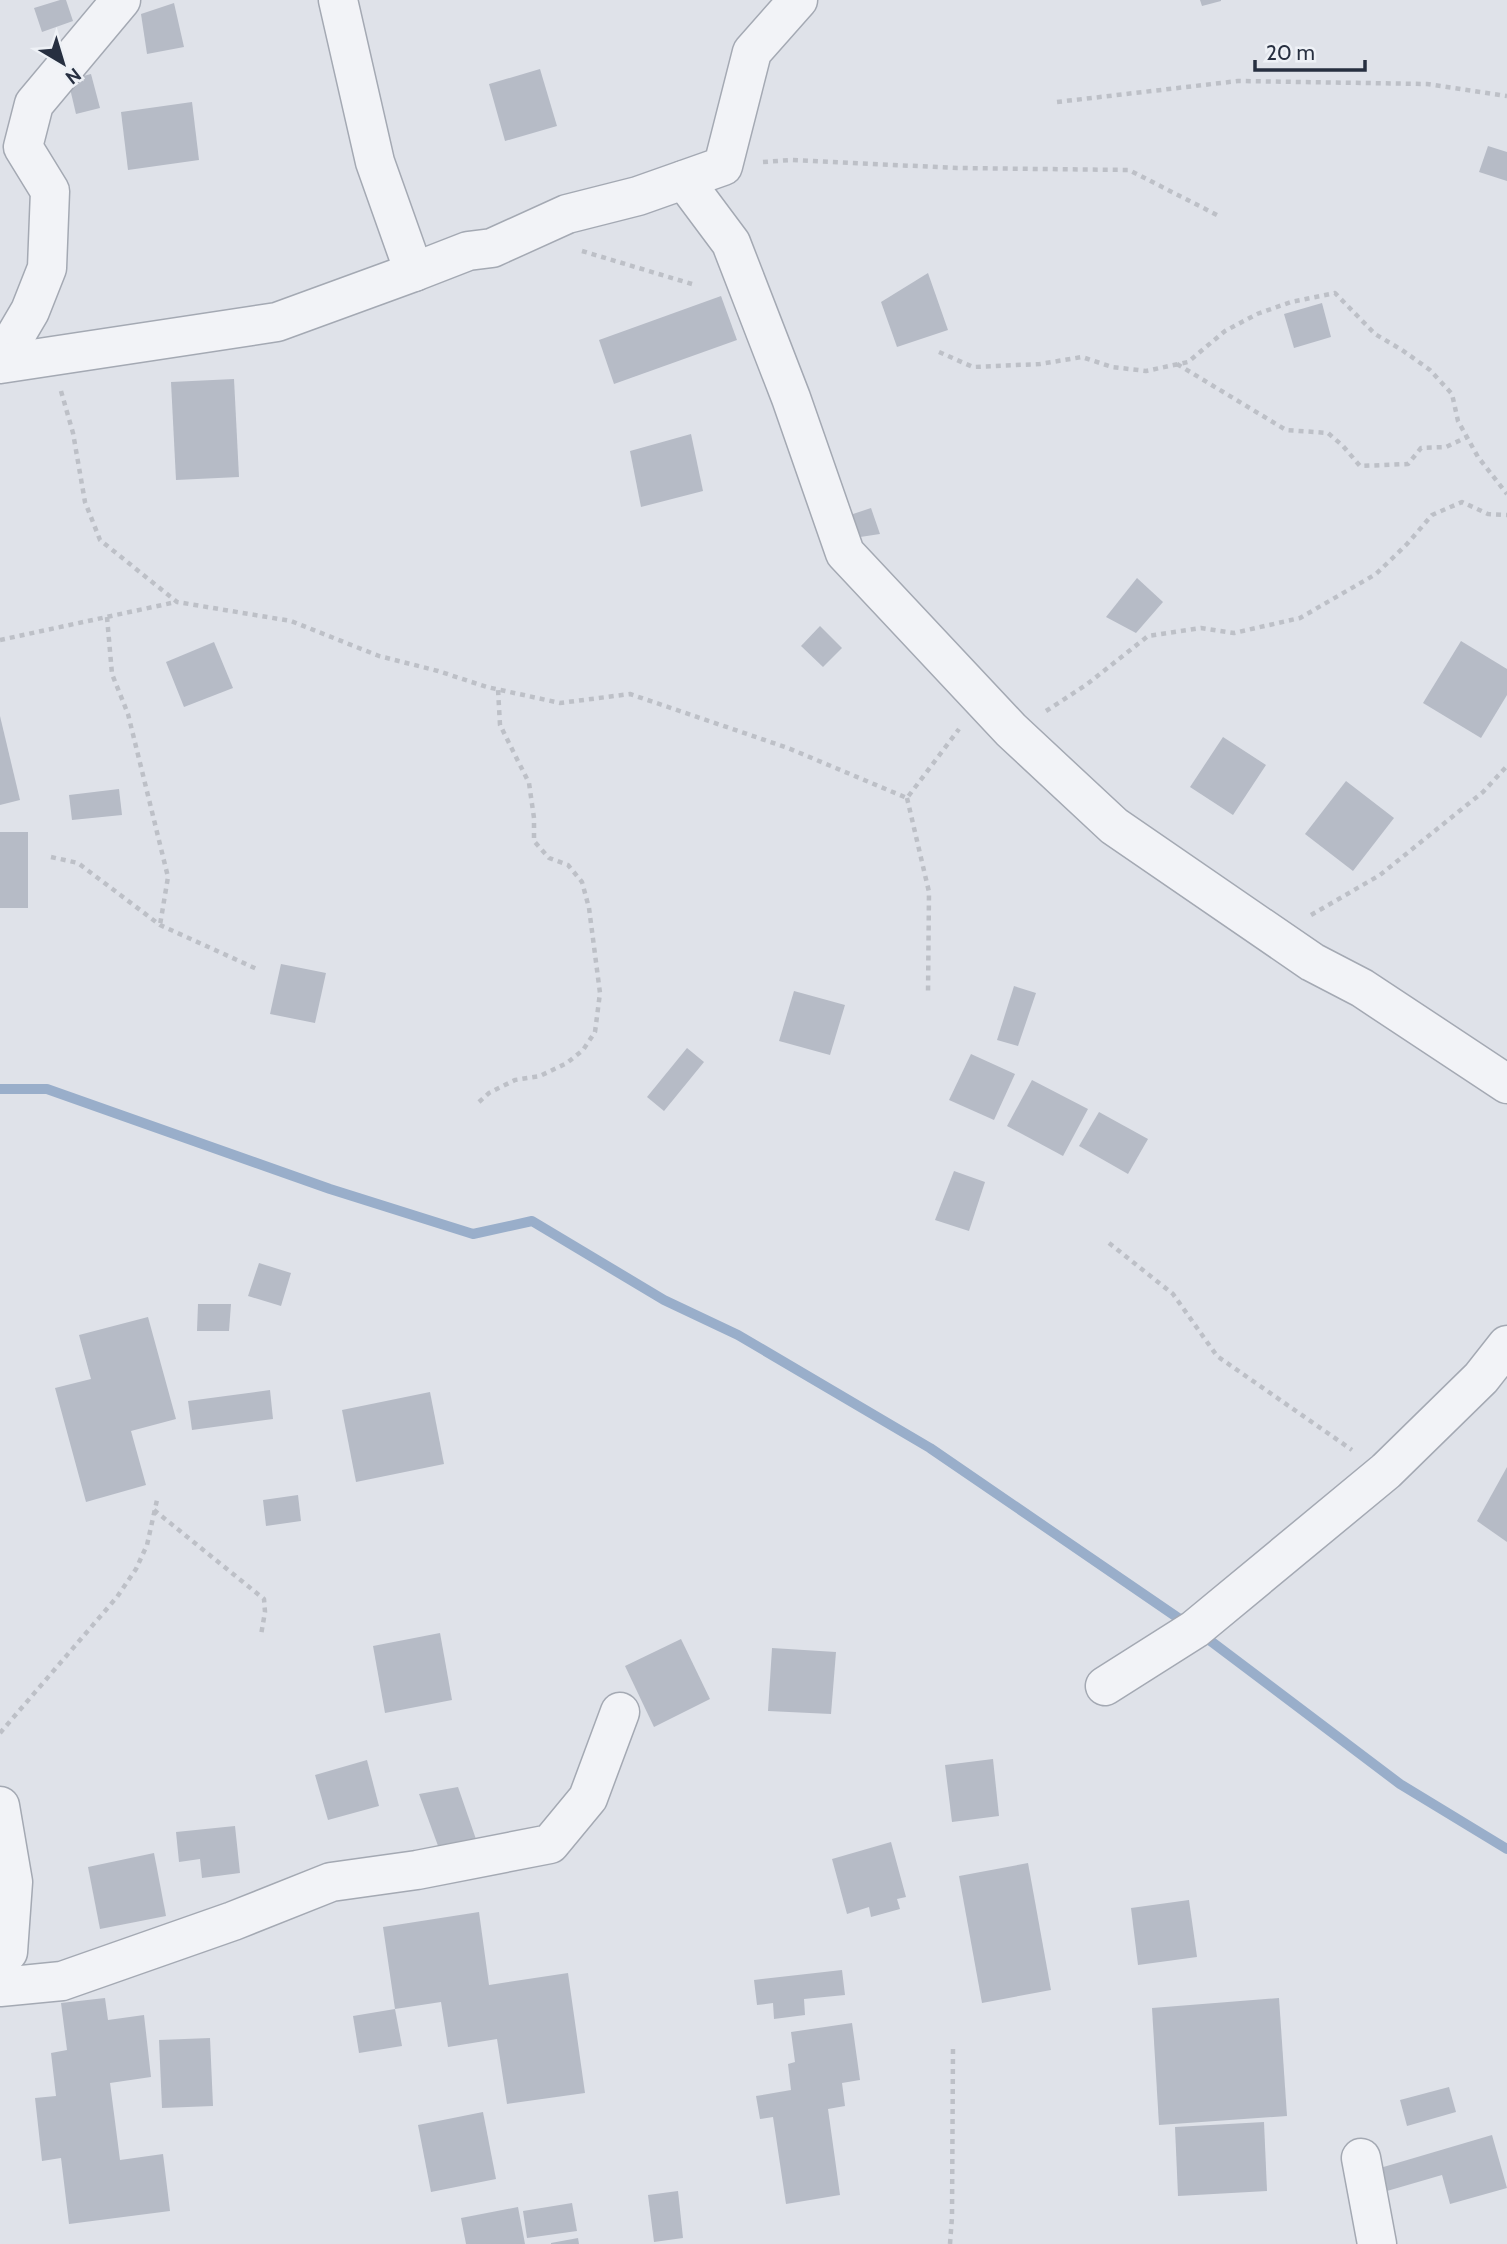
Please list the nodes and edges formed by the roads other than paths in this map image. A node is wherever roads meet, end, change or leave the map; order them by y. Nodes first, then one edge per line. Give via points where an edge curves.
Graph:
1 (121, 0) edge
2 (338, 0) edge
3 (798, 0) edge
4 (684, 180) junction
5 (414, 272) junction
6 (0, 363) edge
7 (1507, 1084) edge
8 (1507, 1345) edge
9 (1105, 1686) dead end
10 (620, 1712) dead end
11 (0, 1807) edge
12 (0, 1961) edge
13 (0, 1987) edge
14 (1361, 2158) dead end
15 (1377, 2244) edge

1 - 6 street via 34,104 23,147 50,191 47,268 30,311
2 - 5 street via 375,162
3 - 4 street via 752,52 723,166
4 - 5 street via 567,214 492,248 468,251
4 - 7 street via 730,243 845,553 1011,730 1114,826 1312,962 1362,988
5 - 6 street via 277,322
8 - 9 street via 1482,1378 1386,1471 1195,1629
10 - 13 street via 588,1798 550,1844 331,1882 62,1981
11 - 12 street via 13,1882 8,1952
14 - 15 street

